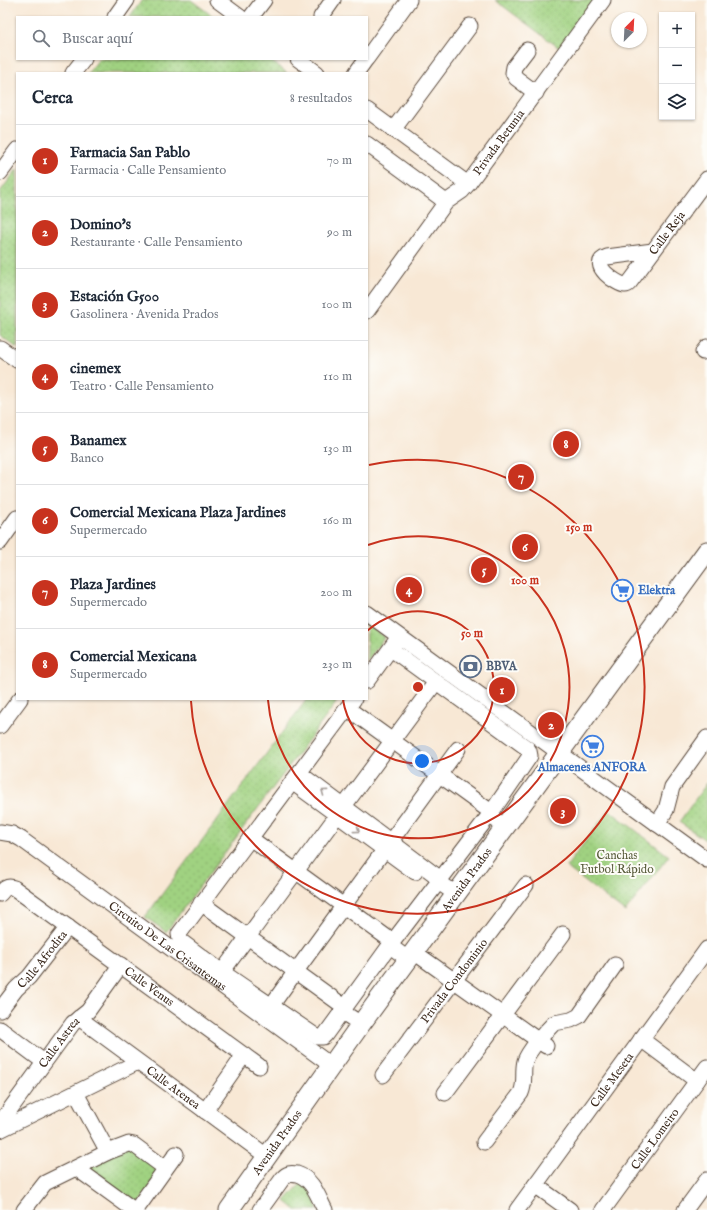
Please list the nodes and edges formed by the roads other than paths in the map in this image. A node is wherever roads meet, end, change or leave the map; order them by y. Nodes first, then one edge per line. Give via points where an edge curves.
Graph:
1 (127, 0) edge
2 (217, 0) edge
3 (264, 0) edge
4 (333, 0) edge
5 (409, 0) edge
6 (603, 0) edge
7 (116, 16) edge
8 (239, 16) edge
9 (252, 16) edge
10 (322, 16) edge
11 (470, 26) dead end
12 (527, 50) dead end
13 (368, 57) edge
14 (83, 60) edge
15 (299, 60) edge
16 (366, 60) edge
17 (75, 72) edge
18 (316, 72) edge
19 (357, 72) edge
20 (536, 93) junction
21 (368, 111) edge
22 (393, 130) junction
23 (368, 145) edge
24 (16, 151) edge
25 (0, 173) edge
26 (707, 179) edge
27 (468, 184) junction
28 (446, 202) junction
29 (653, 251) junction
30 (368, 310) edge
31 (16, 519) edge
32 (0, 542) edge
33 (707, 552) edge
34 (368, 614) edge
35 (400, 636) junction
36 (391, 649) junction
37 (368, 680) edge
38 (436, 682) junction
39 (19, 700) edge
40 (347, 708) edge
41 (0, 726) edge
42 (707, 738) edge
43 (390, 744) junction
44 (458, 749) dead end
45 (560, 752) junction
46 (295, 778) junction
47 (437, 778) junction
48 (341, 810) junction
49 (494, 818) junction
50 (657, 824) junction
51 (0, 832) edge
52 (247, 842) junction
53 (388, 846) junction
54 (707, 860) edge
55 (294, 876) junction
56 (526, 885) dead end
57 (444, 886) junction
58 (0, 894) edge
59 (198, 907) junction
60 (341, 909) junction
61 (68, 927) junction
62 (563, 934) dead end
63 (245, 941) junction
64 (391, 946) junction
65 (707, 949) edge
66 (412, 956) junction
67 (121, 965) junction
68 (615, 965) dead end
69 (222, 972) junction
70 (293, 975) junction
71 (455, 981) junction
72 (2, 1005) edge
73 (271, 1006) junction
74 (503, 1015) junction
75 (348, 1016) junction
76 (79, 1018) junction
77 (0, 1029) edge
78 (641, 1039) junction
79 (542, 1044) junction
80 (244, 1055) junction
81 (44, 1062) junction
82 (138, 1062) junction
83 (259, 1066) dead end
84 (332, 1066) junction
85 (707, 1067) edge
86 (383, 1075) dead end
87 (697, 1081) junction
88 (445, 1092) dead end
89 (76, 1093) junction
90 (206, 1111) junction
91 (0, 1124) edge
92 (0, 1130) edge
93 (484, 1142) dead end
94 (108, 1152) junction
95 (176, 1154) dead end
96 (268, 1157) junction
97 (76, 1168) junction
98 (165, 1168) junction
99 (707, 1180) edge
100 (535, 1185) junction
101 (24, 1210) edge
102 (135, 1210) edge
103 (229, 1210) edge
104 (260, 1210) edge
105 (325, 1210) edge
106 (517, 1210) edge
107 (570, 1210) edge
108 (603, 1210) edge
109 (685, 1210) edge

1 - 7 street
2 - 8 street
3 - 9 street
4 - 10 street
5 - 13 street
6 - 20 street, Privada Betunia
11 - 22 street
12 - 20 street via 513,73
14 - 17 street
15 - 18 street
16 - 19 street
20 - 27 street, Privada Betunia
21 - 22 street, Privada Betunia
22 - 27 street, Privada Betunia
23 - 28 street
24 - 25 street
26 - 29 street, Calle Reja
27 - 28 street
28 - 30 street
29 - 29 street, Calle Reja via 626,285 604,272 600,265 602,259 607,256
31 - 32 street
33 - 45 main road, Avenida Prados
34 - 35 street
35 - 36 street
35 - 45 street
36 - 37 street
36 - 38 street
38 - 43 street
38 - 49 street via 529,751 529,759
39 - 41 street
40 - 43 street
40 - 46 street
42 - 50 street via 672,787 669,804
43 - 47 street
43 - 48 street
44 - 47 street
45 - 49 main road, Avenida Prados
45 - 50 street
46 - 48 street
46 - 52 street
47 - 49 street via 483,816
47 - 53 street
48 - 53 street
48 - 55 street
49 - 57 main road, Avenida Prados
50 - 54 street
51 - 84 street, Circuito De Las Crisantemas via 21,839
52 - 55 street
52 - 59 street
53 - 57 street via 430,882
53 - 60 street
55 - 60 street
55 - 63 street
56 - 71 street, Privada Condominio
57 - 64 street
57 - 66 main road, Avenida Prados
58 - 61 street, Calle Venus via 5,888 11,887
59 - 63 street
59 - 69 street via 180,932 180,940
60 - 64 street via 383,946
60 - 70 street
61 - 67 street, Calle Venus
61 - 72 street, Calle Afrodita via 29,977
62 - 74 street
63 - 69 street
63 - 70 street
64 - 66 street
64 - 75 street
65 - 78 street, Calle Meseta
66 - 71 street
66 - 75 main road, Avenida Prados
67 - 76 street, Calle Astrea via 92,1007
67 - 80 street, Calle Venus
68 - 79 street via 579,1016 554,1023
69 - 73 street
70 - 73 street
70 - 75 street via 336,1013
71 - 74 street
71 - 86 street, Privada Condominio
73 - 75 street via 317,1038 323,1037
74 - 79 street
74 - 88 street
75 - 84 main road, Avenida Prados
76 - 81 street, Calle Astrea
76 - 82 street, Calle Atenea
77 - 81 street
78 - 87 street
78 - 100 street, Calle Meseta
79 - 93 street via 525,1062 521,1093
80 - 83 street, Calle Venus
80 - 90 street
81 - 91 street, Calle Astrea
82 - 89 street
82 - 90 street, Calle Atenea
84 - 96 main road, Avenida Prados
85 - 87 street, Calle Lomeiro
87 - 108 street, Calle Lomeiro
89 - 92 street
89 - 94 street
90 - 96 street, Calle Atenea
94 - 97 street
94 - 98 street via 133,1144
95 - 98 street
96 - 103 main road, Avenida Prados
97 - 101 street via 45,1183
97 - 102 street
98 - 102 street
99 - 109 street
100 - 106 street, Calle Meseta
100 - 107 street
104 - 105 street via 286,1174 295,1174 308,1180

